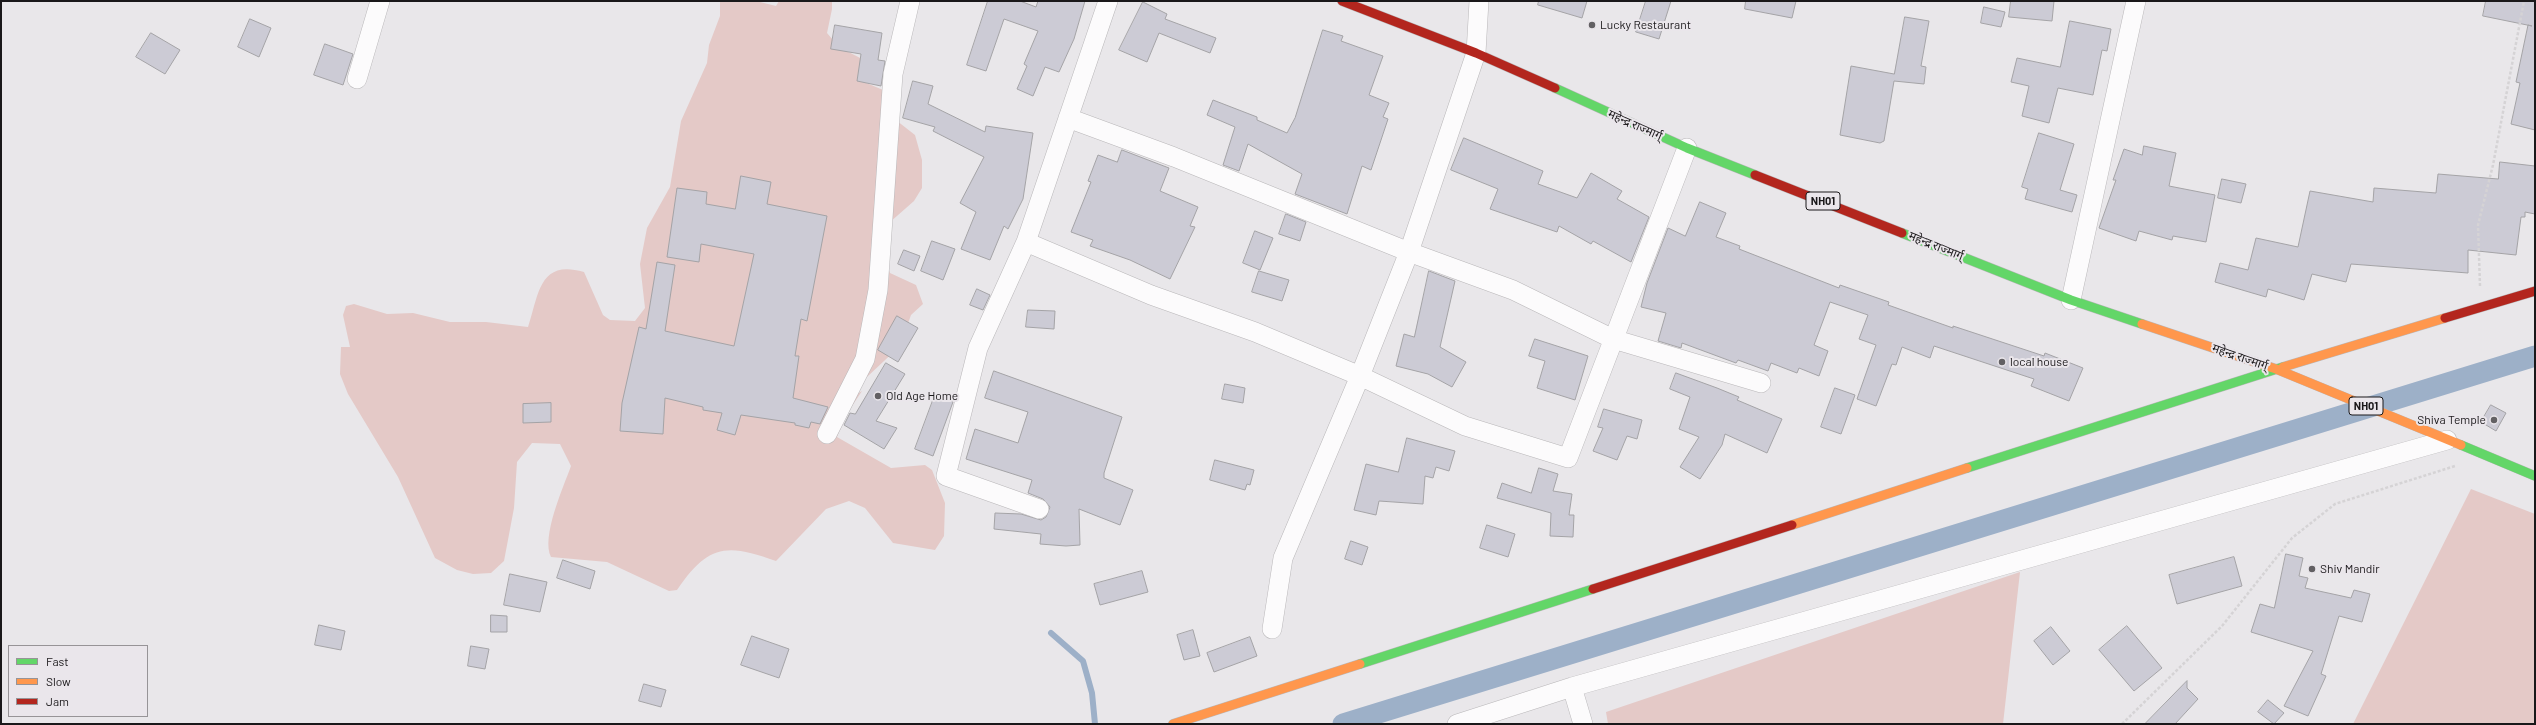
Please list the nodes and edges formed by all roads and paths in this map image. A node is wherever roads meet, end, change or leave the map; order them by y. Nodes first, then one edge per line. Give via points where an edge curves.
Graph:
1 (380, 1) edge
2 (910, 1) edge
3 (1108, 1) edge
4 (1342, 1) edge
5 (1479, 1) edge
6 (2136, 1) edge
7 (2524, 1) edge
8 (1476, 53) junction
9 (357, 79) dead end
10 (1068, 118) junction
11 (1687, 148) junction
12 (1026, 242) junction
13 (1409, 252) junction
14 (2535, 292) edge
15 (2071, 300) junction
16 (2481, 308) junction
17 (1613, 339) junction
18 (2276, 369) junction
19 (1360, 376) junction
20 (1761, 383) dead end
21 (827, 434) dead end
22 (2447, 440) junction
23 (2486, 456) junction
24 (2535, 476) edge
25 (1039, 509) dead end
26 (1272, 629) dead end
27 (1572, 687) junction
28 (1173, 724) edge
29 (1457, 724) edge
30 (1583, 724) edge
31 (2122, 724) edge

1 - 9 street
2 - 21 street via 894,74 878,290 865,359
3 - 10 street
4 - 8 main road, महेन्द्र राज्मार्ग् / NH01
5 - 8 street
6 - 15 street
7 - 16 path via 2493,165 2478,225
8 - 11 main road, महेन्द्र राज्मार्ग् / NH01
8 - 13 street
10 - 12 street
10 - 13 street via 1174,157
11 - 15 main road, महेन्द्र राज्मार्ग् / NH01
11 - 17 street
12 - 19 street via 1151,295 1255,332
12 - 25 street via 978,348 946,476
13 - 17 street via 1513,290
13 - 19 street
14 - 16 main road
15 - 18 main road, महेन्द्र राज्मार्ग् / NH01
16 - 18 main road
17 - 19 street via 1568,458 1464,426
17 - 20 street
18 - 22 main road, महेन्द्र राज्मार्ग् / NH01
18 - 28 main road
19 - 26 street via 1283,558
22 - 23 main road, महेन्द्र राज्मार्ग् / NH01
22 - 27 street
23 - 24 main road, महेन्द्र राज्मार्ग् / NH01
23 - 31 path via 2335,504 2292,538 2222,626
27 - 29 street
27 - 30 street

